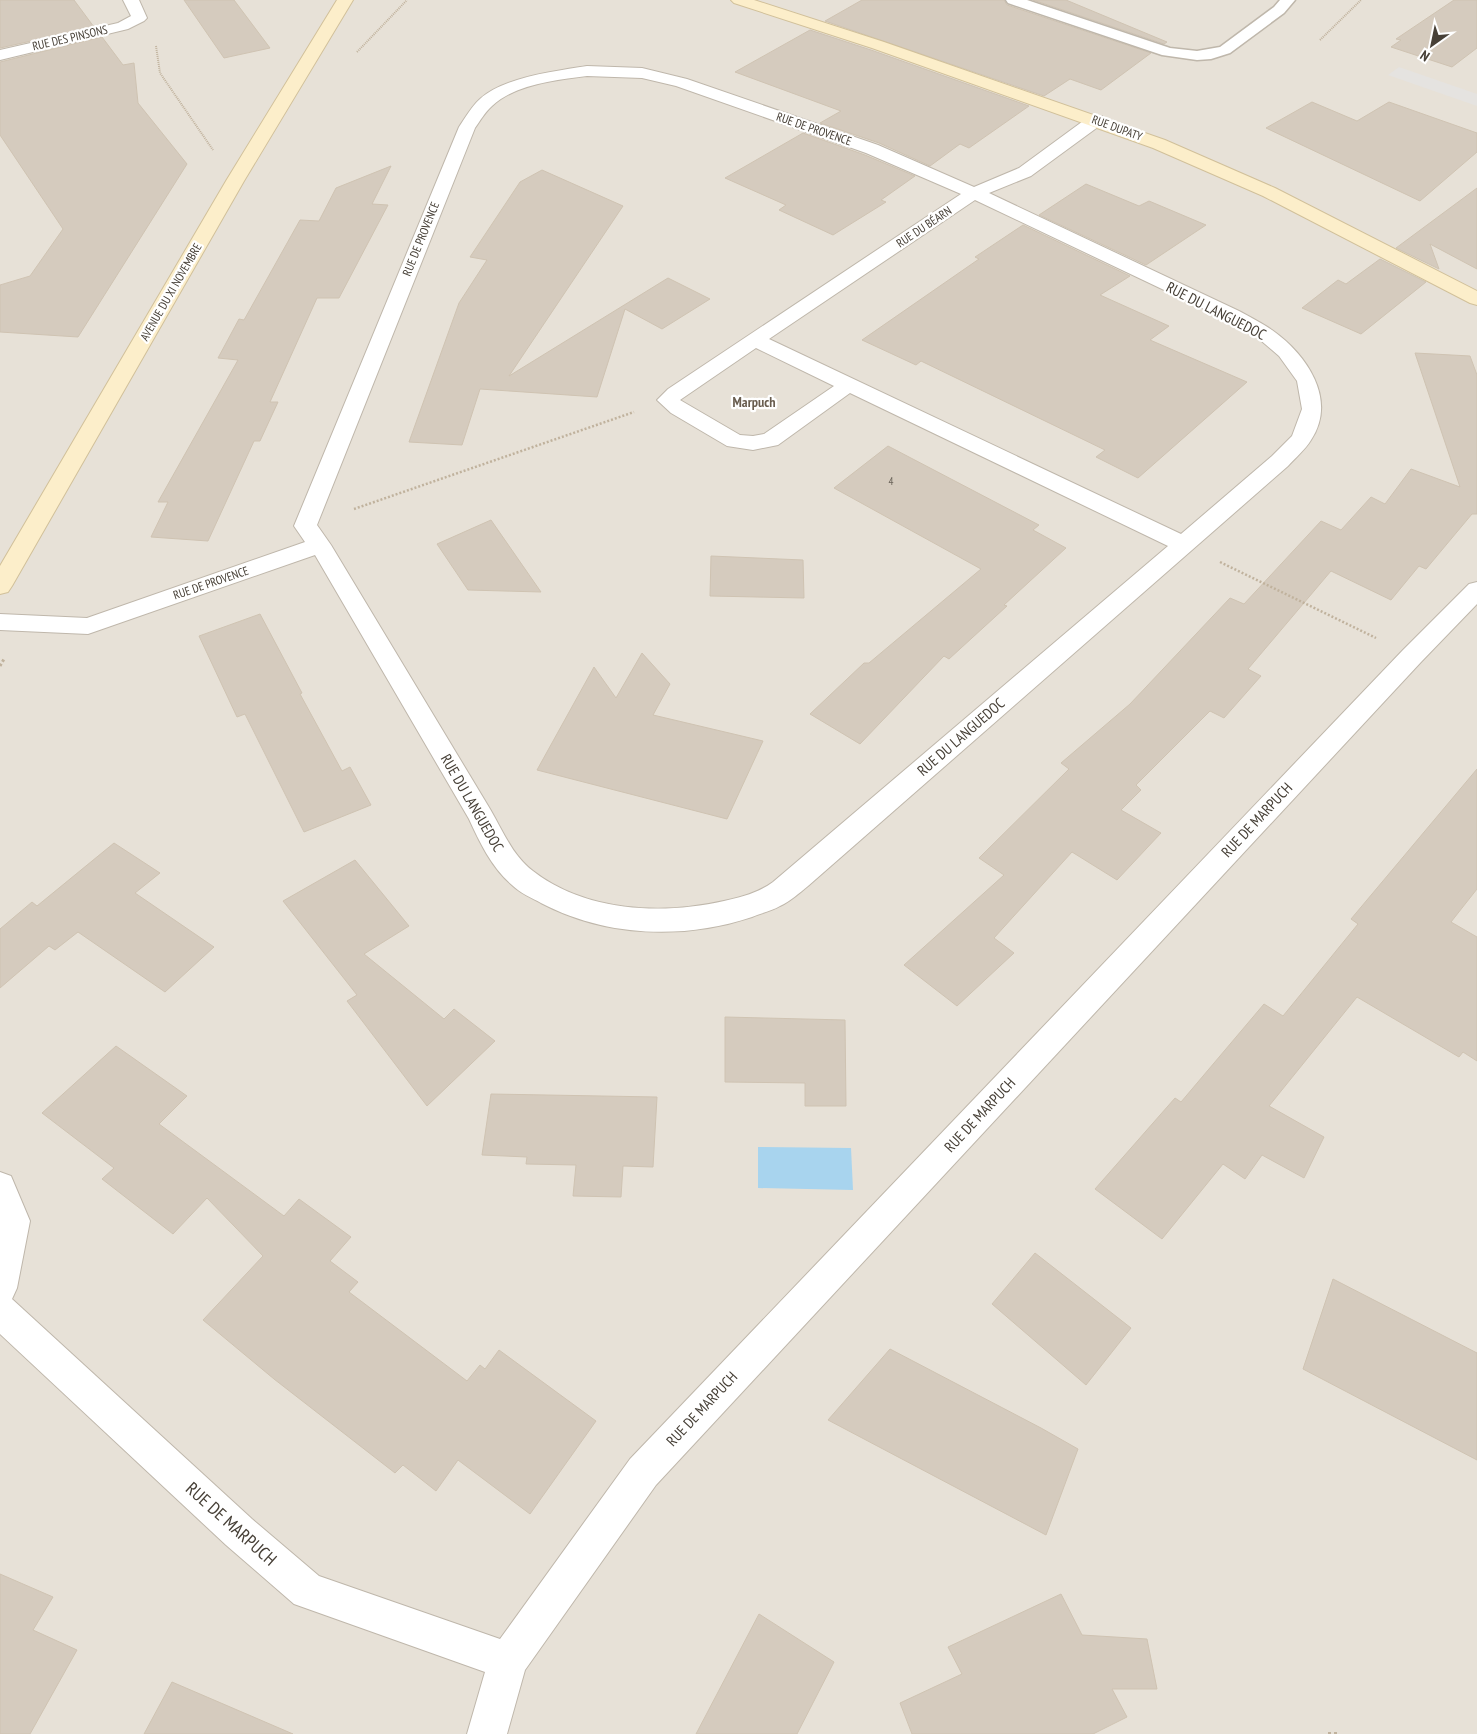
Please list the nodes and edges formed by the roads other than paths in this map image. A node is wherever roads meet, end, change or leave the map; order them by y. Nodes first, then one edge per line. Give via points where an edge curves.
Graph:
1 (131, 0) edge
2 (345, 0) edge
3 (739, 0) edge
4 (1013, 0) edge
5 (1288, 0) edge
6 (0, 55) edge
7 (1096, 120) junction
8 (974, 193) junction
9 (1477, 299) edge
10 (756, 340) junction
11 (850, 384) junction
12 (1184, 544) junction
13 (320, 545) junction
14 (0, 586) edge
15 (1477, 590) edge
16 (0, 622) edge
17 (0, 1187) edge
18 (0, 1288) edge
19 (0, 1311) edge
20 (508, 1661) junction
21 (487, 1734) edge

1 - 6 street, RUE DES PINSONS via 139,18 123,26
2 - 14 main road, AVENUE DU XI NOVEMBRE
3 - 7 main road, RUE DUPATY
4 - 5 lane via 1168,52 1204,56 1225,50
7 - 8 street, RUE DU BÉARN via 1024,172
7 - 9 main road, RUE DUPATY via 1180,152 1269,192
8 - 10 street, RUE DU BÉARN
8 - 12 street, RUE DU LANGUEDOC via 1265,334 1286,352 1306,381 1312,409 1302,438
8 - 13 street, RUE DE PROVENCE via 872,149 681,82 650,75 587,71 545,77 510,88 486,102 467,127 305,526
10 - 11 street
10 - 11 street, RUE DU BÉARN via 667,400 735,441 753,444 770,440
11 - 12 street
12 - 13 street, RUE DU LANGUEDOC via 798,878 768,899 682,920 624,919 578,908 520,877 498,851 481,816
13 - 16 street, RUE DE PROVENCE via 88,626
15 - 20 street, RUE DE MARPUCH via 643,1472
17 - 18 street via 14,1222
19 - 20 street, RUE DE MARPUCH via 239,1532 308,1591
20 - 21 street, RUE DE MARPUCH

